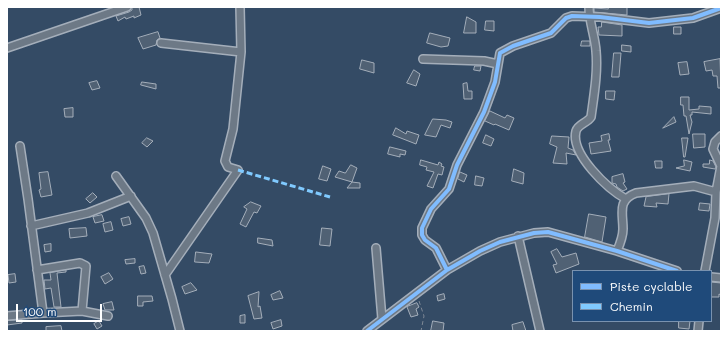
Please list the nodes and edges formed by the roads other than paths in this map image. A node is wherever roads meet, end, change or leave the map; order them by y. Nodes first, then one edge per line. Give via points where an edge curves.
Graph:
1 (127, 7) edge
2 (240, 7) edge
3 (589, 7) edge
4 (721, 8) edge
5 (589, 16) junction
6 (162, 43) dead end
7 (7, 48) edge
8 (241, 52) junction
9 (423, 60) dead end
10 (498, 64) junction
11 (721, 136) edge
12 (20, 146) dead end
13 (116, 176) dead end
14 (716, 192) junction
15 (131, 196) junction
16 (626, 198) junction
17 (32, 226) junction
18 (518, 236) junction
19 (376, 248) dead end
20 (617, 251) junction
21 (37, 270) junction
22 (447, 270) junction
23 (673, 270) edge
24 (705, 270) edge
25 (166, 275) junction
26 (82, 311) junction
27 (43, 313) junction
28 (7, 316) edge
29 (108, 316) dead end
30 (382, 319) junction
31 (180, 331) edge
32 (367, 331) edge
33 (540, 331) edge

1 - 7 street
2 - 8 street
3 - 5 street
4 - 5 street via 687,19 649,23
5 - 10 street via 566,18 551,33 504,50 500,53
5 - 16 street via 597,66 591,117 576,130 576,142 590,168 617,194
6 - 8 street
8 - 25 street via 233,129 225,161 228,167 238,170
9 - 10 street via 484,61
10 - 22 street via 488,102 457,165 449,189 430,209 422,228 422,235 436,248
11 - 14 street via 713,149 721,166
12 - 17 street
13 - 15 street
14 - 16 street via 698,186 687,186
14 - 24 street via 715,218
15 - 17 street via 88,212
15 - 25 street via 150,224
16 - 20 street via 622,205 622,240
17 - 21 street
18 - 20 street via 548,232
18 - 22 street via 480,251
18 - 33 street
19 - 30 street
20 - 23 street
21 - 26 street via 80,263 86,266
21 - 27 street
22 - 30 street
25 - 31 street
26 - 27 street
26 - 29 street
27 - 28 street
30 - 32 street

